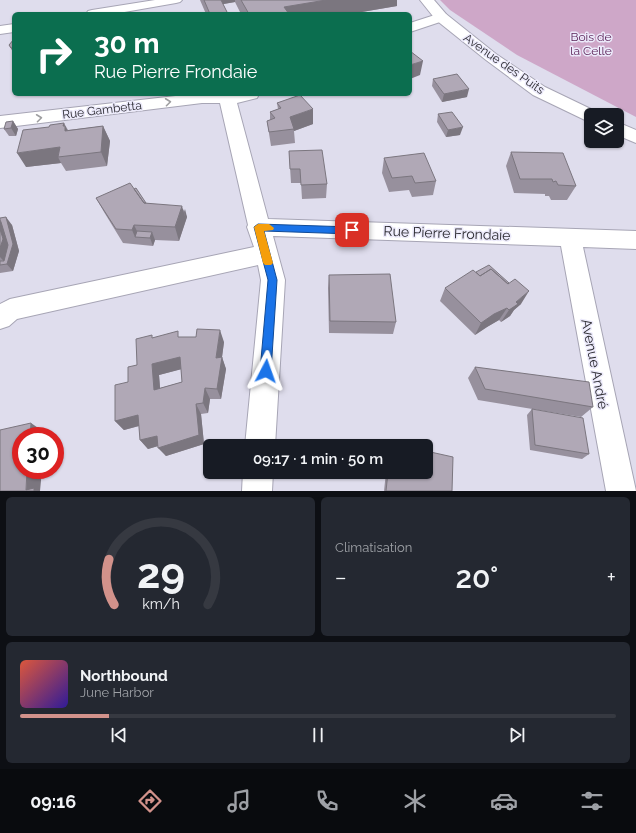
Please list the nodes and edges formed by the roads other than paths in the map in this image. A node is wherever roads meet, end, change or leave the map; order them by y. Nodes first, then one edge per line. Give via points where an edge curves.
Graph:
1 (176, 0) edge
2 (427, 0) edge
3 (104, 12) edge
4 (440, 17) junction
5 (412, 27) edge
6 (12, 28) edge
7 (0, 30) edge
8 (245, 96) edge
9 (227, 98) junction
10 (584, 113) edge
11 (0, 122) edge
12 (624, 131) edge
13 (636, 137) edge
14 (258, 227) junction
15 (570, 237) junction
16 (636, 240) edge
17 (265, 254) junction
18 (0, 318) edge
19 (261, 439) edge
20 (258, 479) edge
21 (257, 491) edge
22 (621, 491) edge

1 - 3 lane
2 - 4 street, Avenue des Puits
4 - 5 street
4 - 10 street, Avenue des Puits via 539,91
6 - 7 lane
8 - 9 street, Rue Gambetta
11 -> 9 street, Rue Gambetta via 202,98
9 - 14 street
12 - 13 street
14 - 15 street, Rue Pierre Frondaie
14 - 17 street
15 - 16 street, Rue Pierre Frondaie
15 - 22 street, Avenue André
17 - 18 street via 10,310
17 - 19 street via 273,280
20 - 21 street

